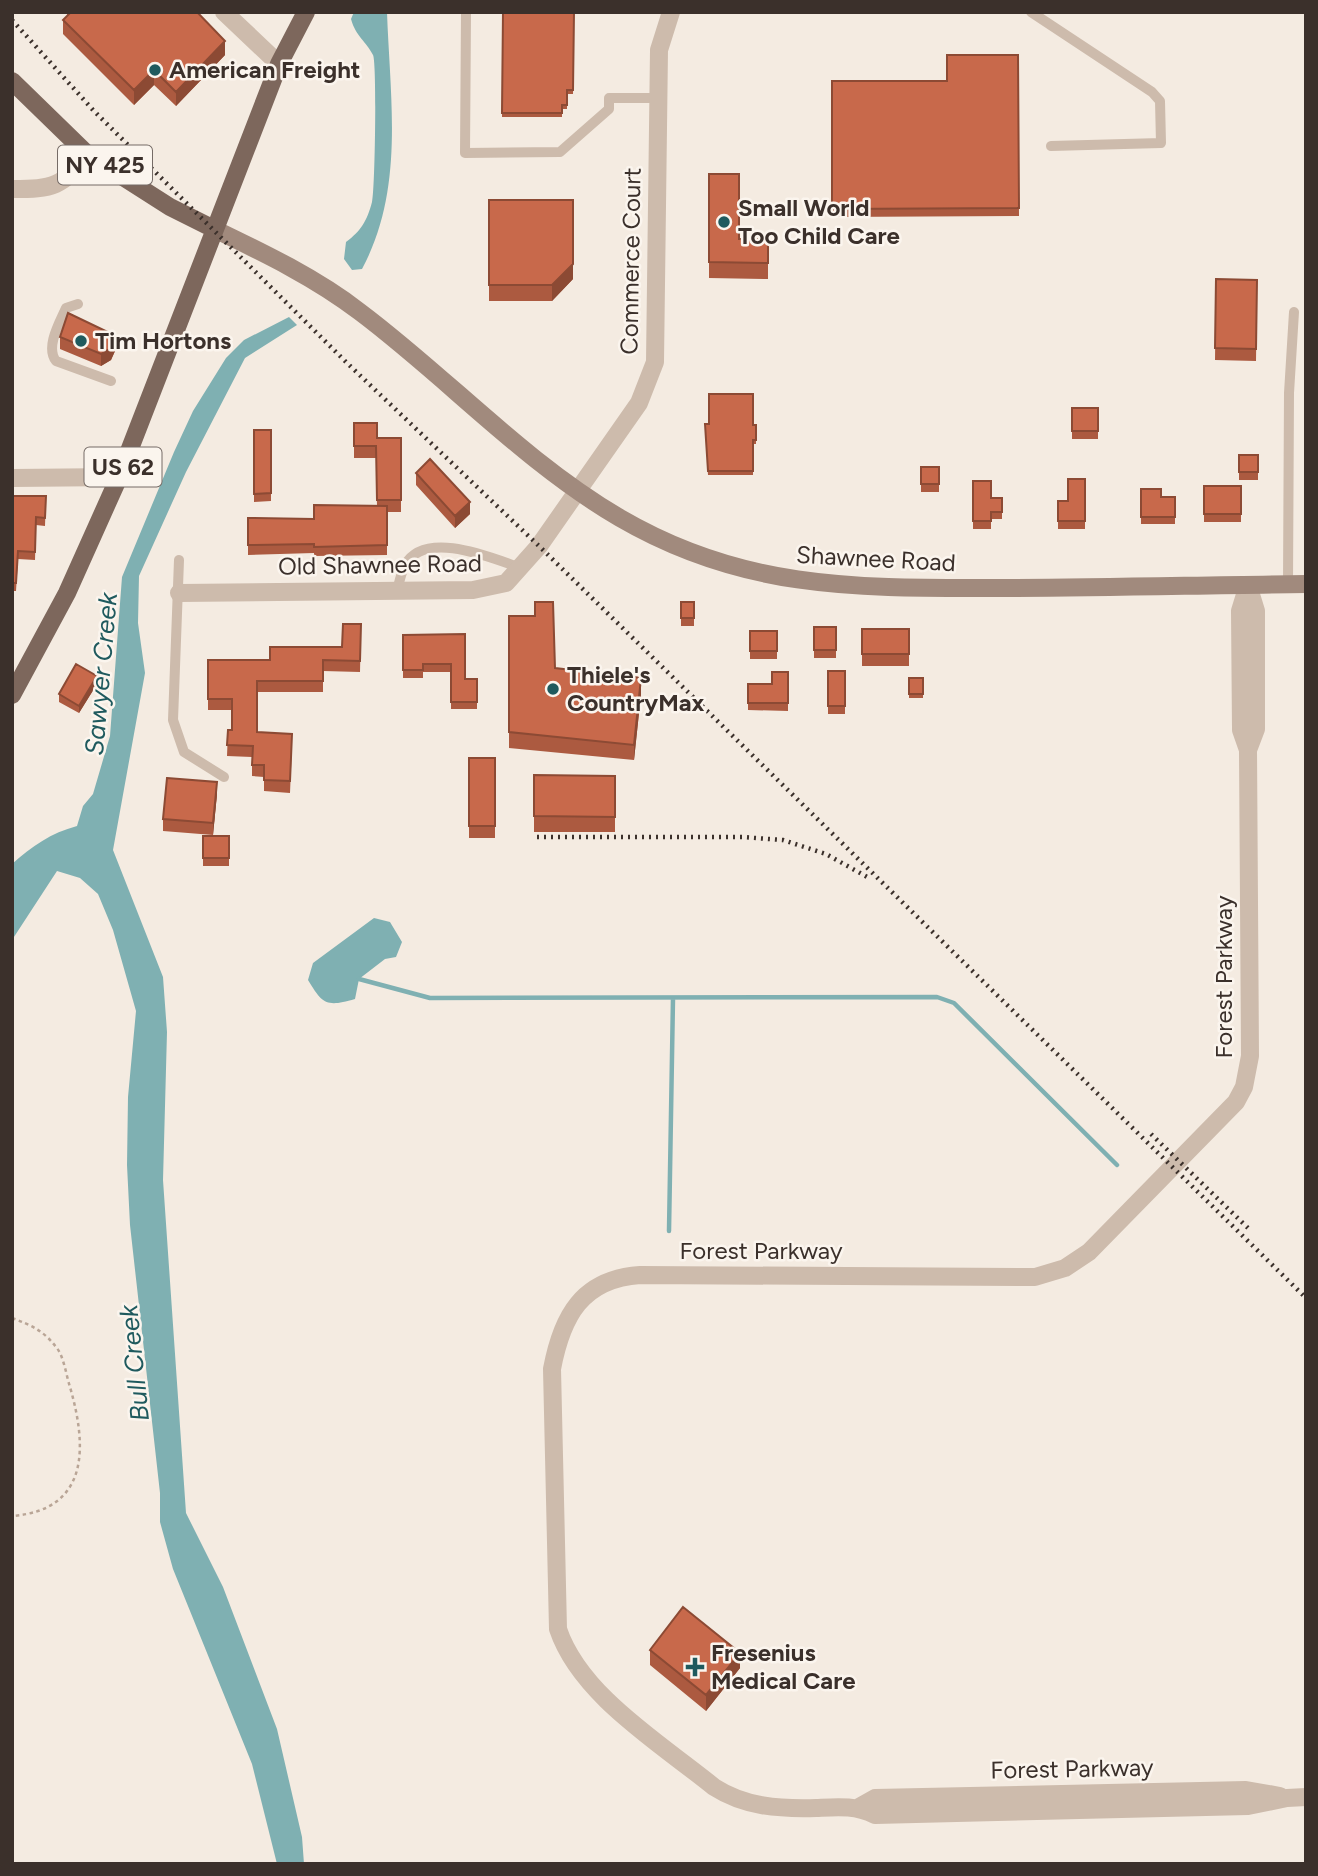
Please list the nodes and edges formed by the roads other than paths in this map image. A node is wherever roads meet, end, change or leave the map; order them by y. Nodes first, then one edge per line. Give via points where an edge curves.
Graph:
1 (224, 12) edge
2 (306, 12) edge
3 (466, 12) edge
4 (671, 12) edge
5 (1031, 12) edge
6 (279, 64) junction
7 (12, 81) edge
8 (657, 98) junction
9 (1051, 146) dead end
10 (87, 154) junction
11 (12, 189) edge
12 (214, 229) junction
13 (78, 304) dead end
14 (1294, 312) dead end
15 (111, 382) dead end
16 (119, 477) junction
17 (12, 478) edge
18 (579, 491) junction
19 (179, 560) dead end
20 (522, 568) junction
21 (1297, 584) edge
22 (1248, 585) junction
23 (397, 591) junction
24 (179, 593) junction
25 (12, 695) edge
26 (224, 776) dead end
27 (1306, 1797) edge

1 - 6 street
2 - 6 main road, US 62
3 - 8 lane via 465,153 561,152 609,109 609,98
4 - 8 street, Commerce Court via 659,50
5 - 9 lane via 1160,101 1161,143
6 - 12 main road, US 62
7 - 10 main road, NY 425
8 - 18 street, Commerce Court via 654,362 639,403
10 - 11 street via 73,174 55,188
10 - 12 main road, NY 425
12 - 16 main road, US 62
12 - 18 main road, Shawnee Road / NY 425 via 287,265 360,311
13 - 15 lane via 66,308 52,356
14 - 21 lane via 1289,393
16 - 17 street
16 - 25 main road, US 62 via 67,593
18 - 20 street, Old Shawnee Road
18 - 22 main road, Shawnee Road / NY 425 via 631,524 701,558 823,585
19 - 24 lane
20 - 23 street, Old Shawnee Road via 506,583 492,588
20 - 23 lane via 465,549 435,548 418,552 405,564
21 - 22 main road, Shawnee Road / NY 425
22 - 27 street, Forest Parkway via 1256,611 1256,729 1248,750 1250,1056 1244,1087 1228,1113 1089,1252 1065,1268 1035,1277 627,1276 593,1288 574,1309 559,1337 552,1369 558,1629 572,1663 595,1690 730,1797 774,1808 859,1807 875,1815 1098,1801 1248,1806
23 - 24 street, Old Shawnee Road
24 - 26 lane via 173,720 184,752

